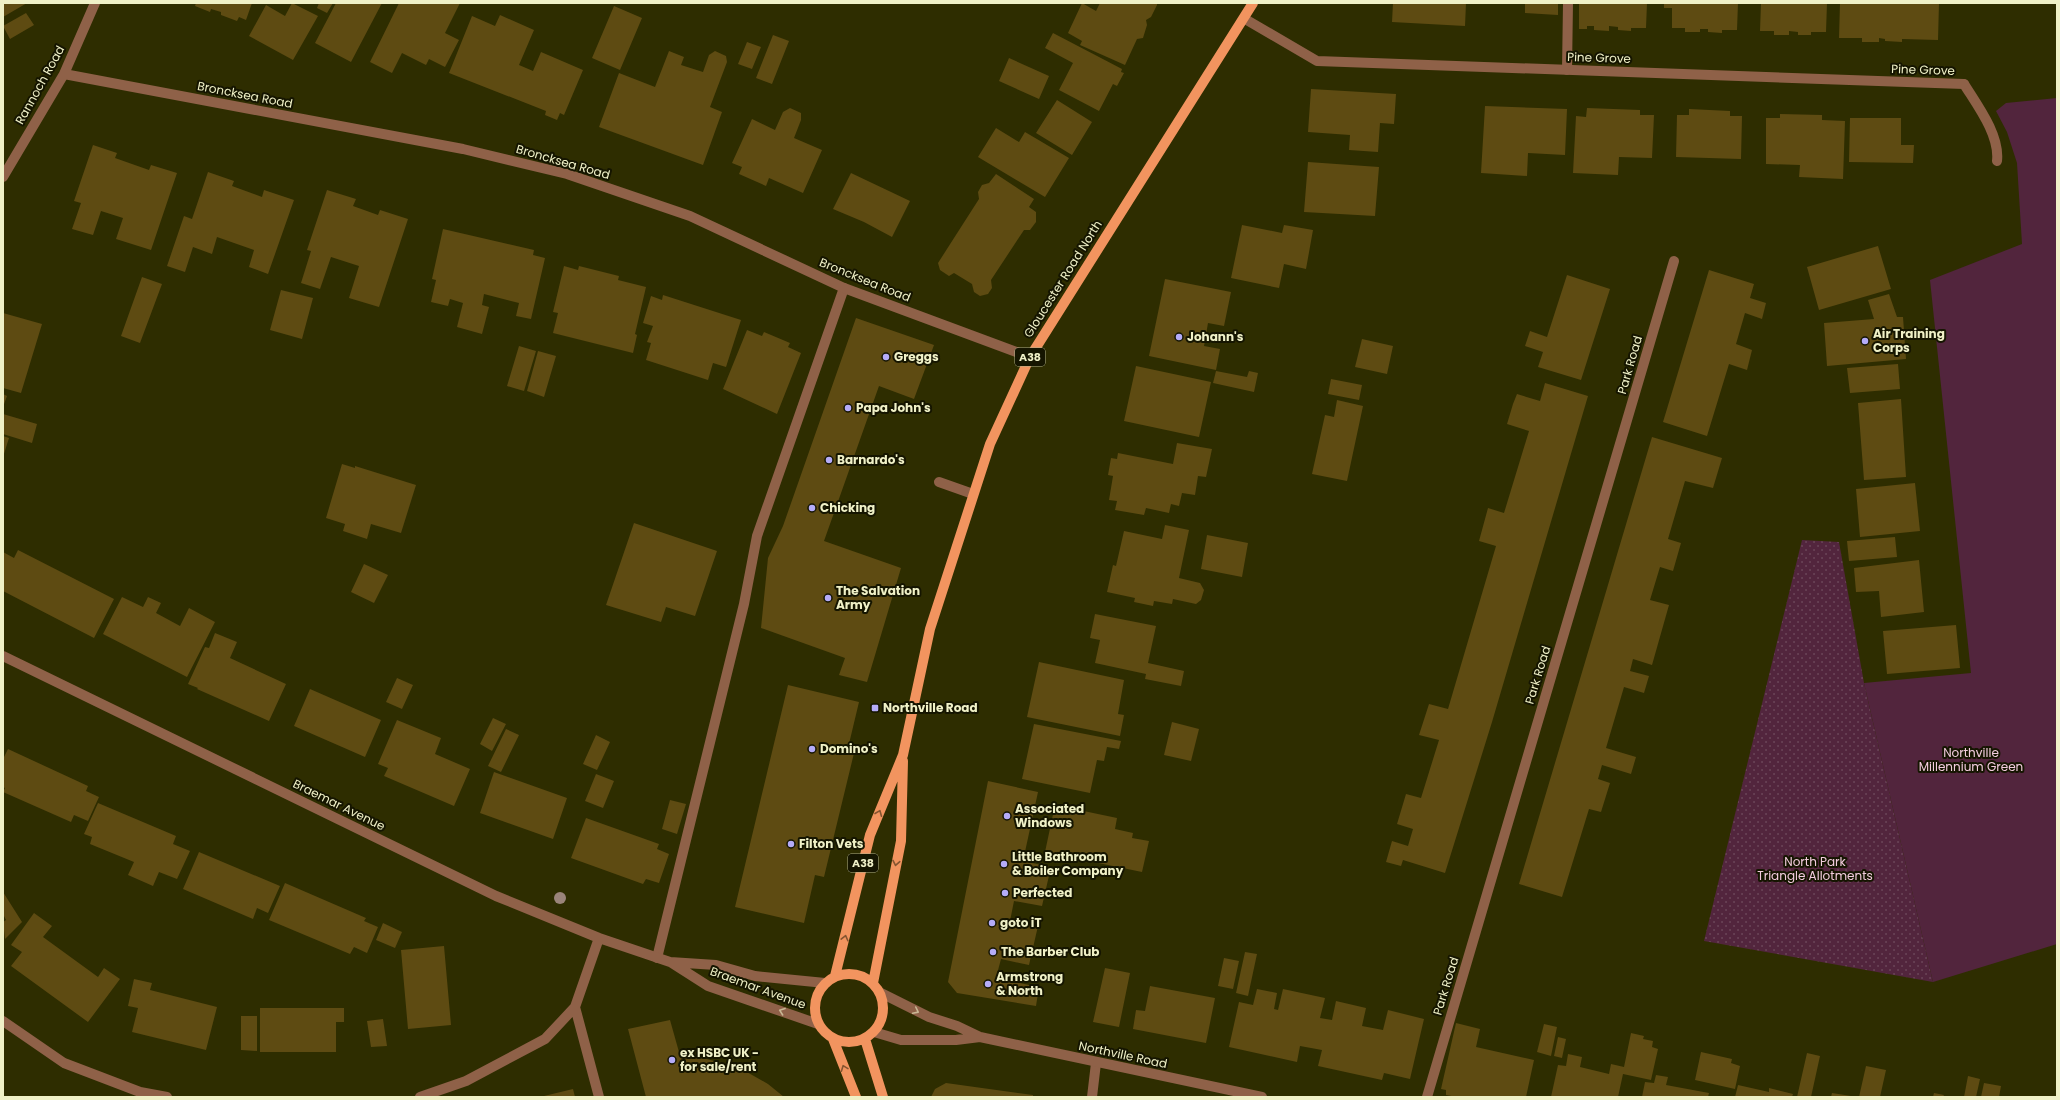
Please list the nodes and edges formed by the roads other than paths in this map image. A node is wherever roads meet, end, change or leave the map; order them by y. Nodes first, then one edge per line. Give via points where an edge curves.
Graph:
1 (95, 3) edge
2 (1253, 3) edge
3 (1568, 3) edge
4 (1245, 19) junction
5 (1567, 70) junction
6 (64, 74) junction
7 (1997, 161) dead end
8 (3, 177) edge
9 (1674, 261) dead end
10 (844, 288) junction
11 (1030, 357) junction
12 (939, 482) dead end
13 (973, 494) junction
14 (3, 656) edge
15 (903, 755) junction
16 (599, 938) junction
17 (657, 958) junction
18 (670, 962) junction
19 (835, 976) junction
20 (825, 983) junction
21 (873, 983) junction
22 (881, 993) junction
23 (575, 1007) junction
24 (3, 1021) edge
25 (818, 1024) junction
26 (874, 1032) junction
27 (980, 1038) junction
28 (833, 1039) junction
29 (865, 1039) junction
30 (1096, 1063) junction
31 (167, 1097) edge
32 (420, 1097) edge
33 (599, 1097) edge
34 (856, 1097) edge
35 (883, 1097) edge
36 (1092, 1097) edge
37 (1262, 1097) edge
38 (1427, 1097) edge

1 - 6 street, Rannoch Road
2 - 4 main road, Gloucester Road North / A38
3 - 5 street
4 - 5 street, Pine Grove via 1317,61
4 - 11 main road, Gloucester Road North / A38
5 - 7 street, Pine Grove via 1964,84 1984,116 1998,151
6 - 8 street, Rannoch Road
6 - 10 street, Broncksea Road via 463,149 567,174 690,216
9 - 38 street, Park Road
10 - 11 street, Broncksea Road
10 - 17 street via 757,536 744,604
11 - 13 main road, Gloucester Road North / A38 via 990,444
12 - 13 street
13 - 15 main road, Gloucester Road North / A38 via 930,629
14 - 16 street, Braemar Avenue via 496,896
19 -> 15 main road, Gloucester Road North / A38 via 870,835
15 -> 21 main road, Gloucester Road North / A38 via 901,841
16 - 17 street, Braemar Avenue
16 - 23 street
17 - 18 street, Braemar Avenue
18 - 20 street, Braemar Avenue via 716,965 754,976
25 -> 18 street, Braemar Avenue via 708,986
19 - 20 main road
19 - 21 main road via 855,974
20 - 25 main road via 818,992 815,1002
21 - 22 main road
22 - 26 main road via 884,1003 883,1014
22 -> 27 street, Northville Road
23 - 32 street via 545,1039 466,1081
23 - 33 street
24 - 31 street via 64,1063 140,1092
25 - 28 main road
26 - 27 street, Northville Road via 901,1040
26 - 29 main road
27 - 30 street, Northville Road
28 - 29 main road via 855,1042
34 -> 28 main road
29 - 35 main road
30 - 36 street
30 - 37 street, Northville Road

